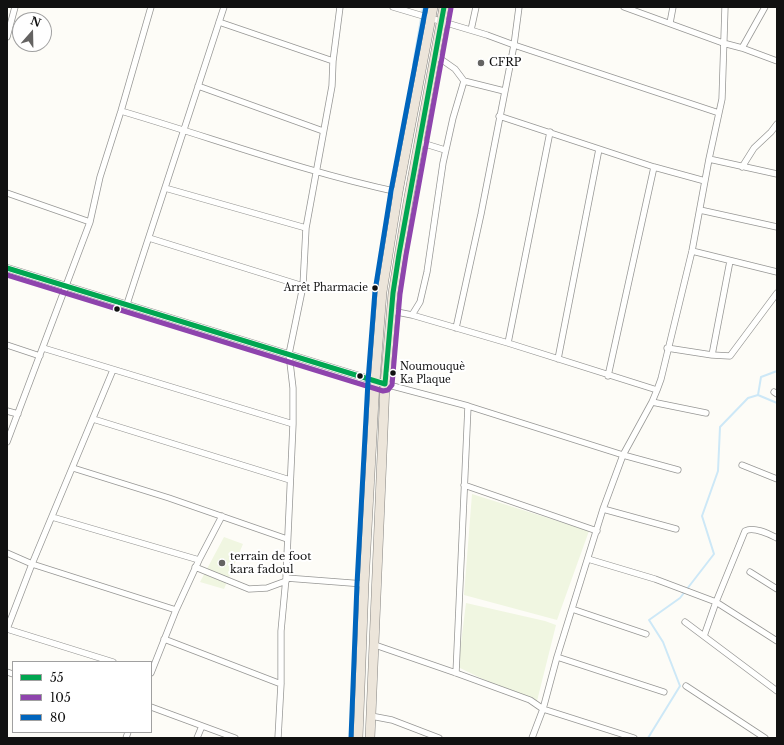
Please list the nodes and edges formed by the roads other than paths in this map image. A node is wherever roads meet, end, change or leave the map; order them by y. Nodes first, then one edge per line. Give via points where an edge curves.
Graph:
1 (15, 7) edge
2 (151, 7) edge
3 (224, 7) edge
4 (340, 7) edge
5 (393, 7) edge
6 (433, 7) edge
7 (444, 7) edge
8 (476, 7) edge
9 (519, 7) edge
10 (624, 7) edge
11 (673, 7) edge
12 (725, 7) edge
13 (765, 7) edge
14 (431, 18) junction
15 (219, 22) junction
16 (442, 22) junction
17 (670, 22) junction
18 (471, 30) junction
19 (7, 37) edge
20 (723, 43) junction
21 (514, 45) junction
22 (742, 48) junction
23 (435, 55) junction
24 (333, 61) junction
25 (777, 62) edge
26 (464, 81) junction
27 (198, 86) junction
28 (504, 91) junction
29 (121, 111) junction
30 (719, 113) junction
31 (499, 116) junction
32 (777, 124) edge
33 (184, 129) junction
34 (323, 131) junction
35 (550, 132) junction
36 (419, 142) junction
37 (599, 149) junction
38 (445, 150) junction
39 (709, 159) junction
40 (654, 167) junction
41 (742, 167) junction
42 (316, 172) junction
43 (777, 174) edge
44 (705, 181) junction
45 (165, 188) junction
46 (398, 192) junction
47 (7, 193) edge
48 (700, 210) junction
49 (90, 222) junction
50 (777, 227) edge
51 (306, 228) junction
52 (149, 238) junction
53 (692, 251) junction
54 (730, 261) junction
55 (7, 268) edge
56 (777, 272) edge
57 (66, 286) junction
58 (303, 286) junction
59 (777, 293) edge
60 (127, 304) junction
61 (392, 311) junction
62 (412, 315) junction
63 (456, 328) junction
64 (508, 343) junction
65 (7, 345) edge
66 (43, 348) junction
67 (667, 348) junction
68 (289, 354) junction
69 (712, 355) junction
70 (40, 356) junction
71 (558, 359) junction
72 (112, 370) junction
73 (608, 376) junction
74 (375, 381) junction
75 (385, 384) junction
76 (657, 390) junction
77 (652, 402) junction
78 (468, 406) junction
79 (7, 411) edge
80 (706, 413) dead end
81 (18, 414) junction
82 (93, 419) junction
83 (293, 424) junction
84 (7, 442) edge
85 (623, 455) junction
86 (742, 465) dead end
87 (73, 468) junction
88 (678, 470) dead end
89 (777, 479) edge
90 (290, 480) junction
91 (464, 485) junction
92 (604, 510) junction
93 (222, 516) junction
94 (52, 517) junction
95 (676, 529) dead end
96 (597, 530) junction
97 (777, 538) edge
98 (287, 539) junction
99 (7, 554) edge
100 (588, 559) junction
101 (198, 560) junction
102 (32, 564) junction
103 (195, 567) junction
104 (750, 572) dead end
105 (286, 580) junction
106 (364, 584) junction
107 (777, 589) edge
108 (716, 602) junction
109 (572, 609) junction
110 (176, 610) junction
111 (685, 622) dead end
112 (7, 629) edge
113 (646, 634) dead end
114 (704, 636) junction
115 (164, 639) junction
116 (777, 642) edge
117 (374, 645) junction
118 (557, 657) junction
119 (110, 661) edge
120 (152, 670) edge
121 (456, 673) junction
122 (281, 684) junction
123 (686, 686) dead end
124 (664, 692) dead end
125 (777, 692) edge
126 (152, 707) edge
127 (543, 709) junction
128 (371, 716) junction
129 (202, 726) junction
130 (198, 738) edge
131 (234, 738) edge
132 (278, 738) edge
133 (358, 738) edge
134 (370, 738) edge
135 (439, 738) edge
136 (532, 738) edge
137 (634, 738) edge
138 (765, 738) edge

1 - 19 street
2 - 29 street
3 - 15 street
4 - 24 street
5 - 14 street
6 - 14 highway
7 - 16 highway
8 - 18 street
9 - 21 street
10 - 17 street
11 - 17 street
12 - 20 street
13 - 22 street
14 - 16 street
14 - 46 highway
15 - 24 street
15 - 27 street
16 - 18 street
16 - 23 highway
17 - 20 street
18 - 21 street
20 - 22 street
20 - 30 street via 722,99
21 - 28 street
21 - 30 street
22 - 25 street
23 - 26 street via 455,69
23 - 36 highway
24 - 34 street via 332,86
26 - 28 street
26 - 38 street
27 - 33 street
27 - 34 street
28 - 31 street
29 - 33 street
29 - 49 street via 100,177
30 - 39 street
31 - 35 street
31 - 63 street
32 - 41 street via 754,148
33 - 42 street
33 - 45 street
34 - 42 street
35 - 37 street
35 - 64 street
36 - 38 street
36 - 61 highway via 399,254
37 - 40 street
37 - 71 street
38 - 62 street via 426,272 420,302
39 - 41 street
39 - 44 street
40 - 44 street
40 - 73 street
41 - 43 street
42 - 46 street
42 - 51 street
44 - 48 street
45 - 51 street
45 - 52 street
46 - 74 highway via 382,292
47 - 49 street
48 - 50 street
48 - 53 street
49 - 57 street
51 - 58 street
52 - 58 street
52 - 60 street
53 - 54 street
53 - 67 street
54 - 56 street
54 - 69 street
55 - 57 street
57 - 60 street
57 - 66 street
58 - 68 street
59 - 69 street via 730,356
60 - 68 street
61 - 62 street
61 - 75 highway
62 - 63 street
63 - 64 street
64 - 71 street
65 - 70 street
66 - 70 street
66 - 72 street
67 - 69 street
67 - 76 street
68 - 74 street
68 - 83 street via 293,388
70 - 81 street
71 - 73 street
72 - 82 street
72 - 83 street
73 - 76 street
74 - 75 street
74 - 106 highway
75 - 78 street
75 - 117 highway
76 - 77 street
77 - 80 street
77 - 85 street
78 - 85 street
78 - 91 street
79 - 81 street
81 - 84 street
82 - 87 street
82 - 90 street
83 - 90 street
85 - 88 street
85 - 92 street
86 - 89 street
87 - 93 street
87 - 94 street
90 - 98 street
91 - 96 street
91 - 121 street
92 - 95 street
92 - 96 street
93 - 98 street
93 - 101 street
94 - 101 street
94 - 102 street
96 - 100 street
97 - 108 street via 753,529 745,531
98 - 105 street
99 - 102 street
100 - 108 street via 655,579
100 - 109 street
101 - 103 street
102 - 110 street
102 - 112 street
103 - 105 street via 249,589 267,588
103 - 110 street
104 - 107 street
105 - 106 street
105 - 122 street
106 - 133 highway
108 - 114 street
108 - 116 street
109 - 113 street
109 - 118 street
110 - 115 street
111 - 114 street
112 - 119 street
114 - 125 street
115 - 120 street
115 - 122 street
117 - 121 street
117 - 128 highway
118 - 124 street
118 - 127 street
121 - 127 street via 530,700
122 - 132 street
123 - 138 street
126 - 129 street
127 - 136 street
127 - 137 street
128 - 134 highway
128 - 135 street via 392,720
129 - 130 street
129 - 131 street

